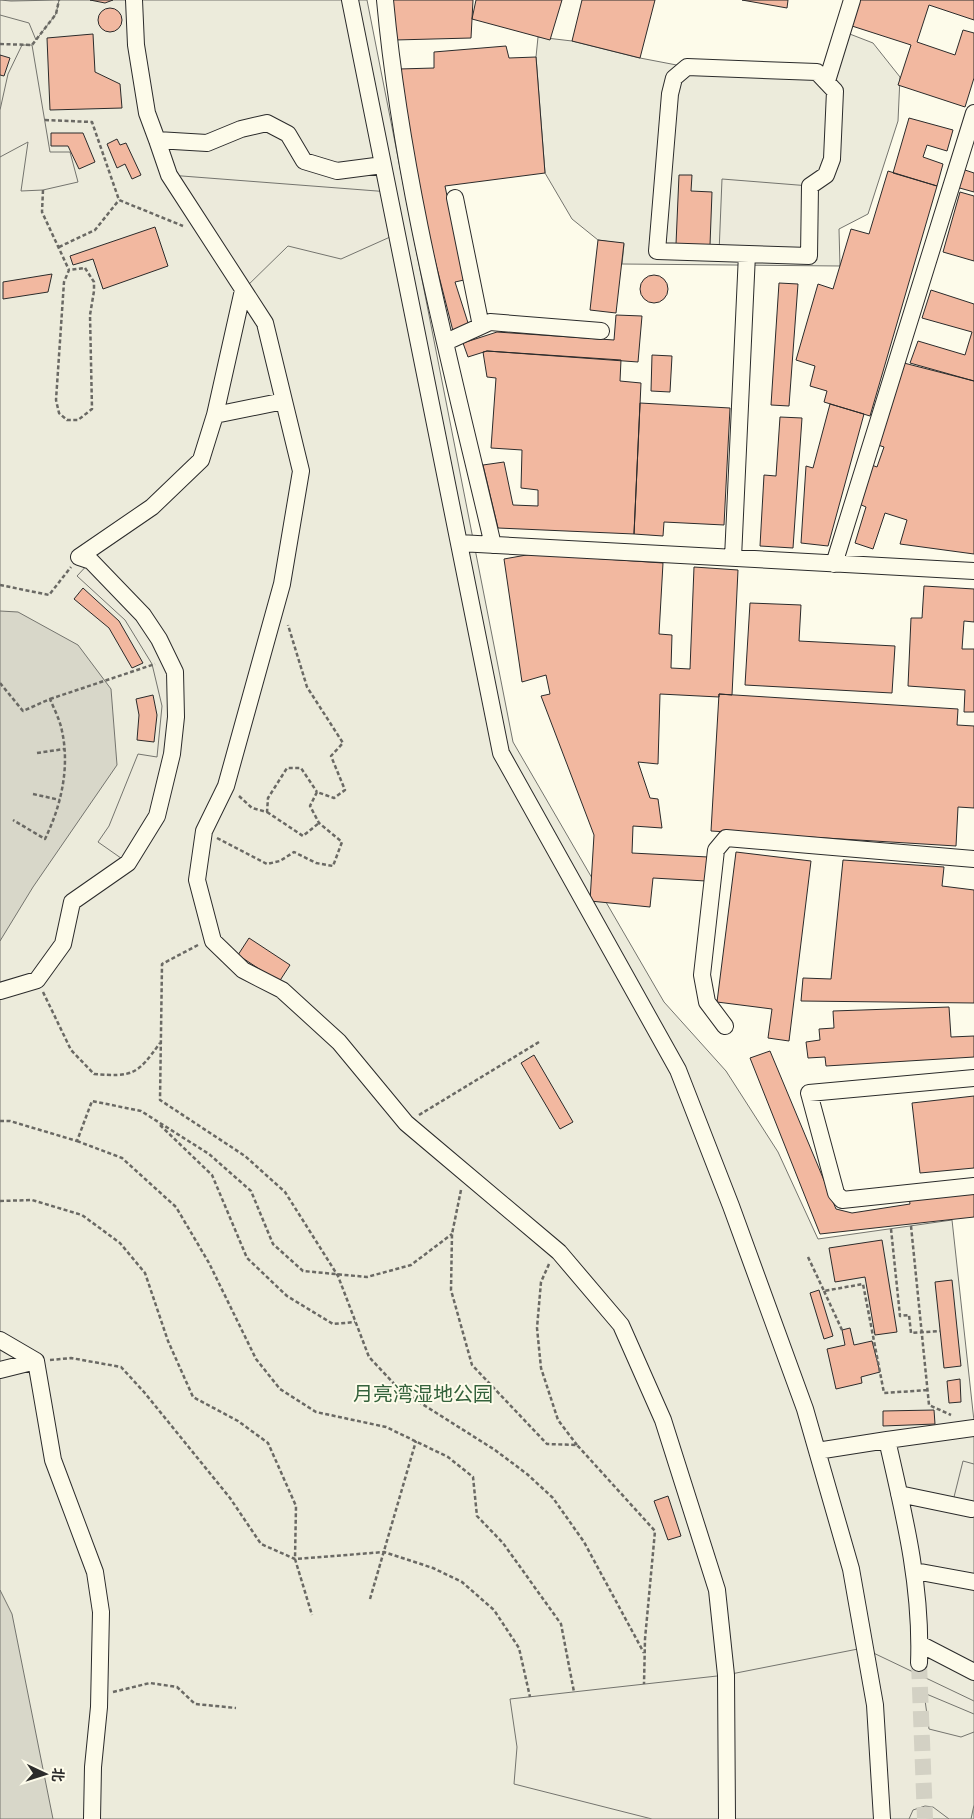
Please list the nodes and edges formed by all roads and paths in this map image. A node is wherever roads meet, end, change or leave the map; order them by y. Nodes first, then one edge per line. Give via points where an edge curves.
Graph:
1 (58, 0) edge
2 (134, 0) edge
3 (350, 0) edge
4 (385, 0) edge
5 (852, 0) edge
6 (0, 44) edge
7 (827, 81) junction
8 (974, 113) edge
9 (45, 120) dead end
10 (157, 140) junction
11 (383, 165) junction
12 (43, 190) dead end
13 (455, 198) dead end
14 (120, 200) junction
15 (209, 237) junction
16 (58, 247) junction
17 (746, 254) junction
18 (69, 270) junction
19 (243, 290) junction
20 (481, 326) junction
21 (601, 331) dead end
22 (446, 342) junction
23 (284, 401) junction
24 (215, 415) junction
25 (459, 544) junction
26 (493, 545) junction
27 (80, 556) junction
28 (733, 558) junction
29 (834, 564) junction
30 (974, 571) edge
31 (0, 584) edge
32 (287, 623) dead end
33 (169, 660) junction
34 (0, 683) edge
35 (50, 699) junction
36 (64, 750) junction
37 (37, 753) dead end
38 (226, 786) junction
39 (317, 792) junction
40 (33, 794) dead end
41 (60, 800) junction
42 (268, 812) junction
43 (13, 820) dead end
44 (319, 823) junction
45 (204, 831) junction
46 (974, 859) edge
47 (209, 927) junction
48 (37, 980) junction
49 (0, 991) edge
50 (725, 1026) dead end
51 (161, 1042) junction
52 (540, 1042) dead end
53 (974, 1078) edge
54 (155, 1120) junction
55 (0, 1121) edge
56 (406, 1123) junction
57 (77, 1141) junction
58 (465, 1172) junction
59 (974, 1186) edge
60 (0, 1201) edge
61 (911, 1226) dead end
62 (891, 1229) dead end
63 (452, 1234) junction
64 (554, 1248) junction
65 (808, 1257) dead end
66 (338, 1276) junction
67 (824, 1291) junction
68 (355, 1322) junction
69 (842, 1330) dead end
70 (940, 1331) dead end
71 (922, 1332) junction
72 (0, 1340) edge
73 (36, 1362) junction
74 (0, 1370) edge
75 (928, 1390) junction
76 (966, 1429) edge
77 (886, 1440) junction
78 (416, 1441) junction
79 (577, 1445) junction
80 (818, 1451) junction
81 (899, 1494) junction
82 (971, 1509) dead end
83 (384, 1552) junction
84 (295, 1559) junction
85 (915, 1571) junction
86 (974, 1582) edge
87 (370, 1600) dead end
88 (312, 1616) dead end
89 (920, 1644) junction
90 (644, 1653) junction
91 (919, 1663) tunnel mouth
92 (974, 1672) edge
93 (644, 1684) dead end
94 (574, 1692) dead end
95 (99, 1696) junction
96 (530, 1697) dead end
97 (236, 1708) dead end
98 (92, 1819) edge
99 (727, 1819) edge
100 (882, 1819) edge

1 - 6 path via 56,14 32,45
2 - 10 street via 136,45 147,112
3 - 11 street
4 - 22 street via 413,199
5 - 7 street
7 - 17 street via 835,91 832,159 826,175 810,186 809,256
7 - 17 street via 817,72 687,67 674,78 657,251
8 - 29 street
9 - 14 path via 92,122
10 - 11 street via 207,143 241,129 267,123 288,134 304,161 337,171
10 - 15 street via 169,175
11 - 25 street
12 - 16 path via 42,212
13 - 20 street
14 - 15 path
14 - 16 path via 95,230
15 - 19 street
16 - 18 path
17 - 28 street
18 - 18 path via 64,282 56,400 59,413 67,420 78,420 92,409 90,315 94,282 85,268
19 - 23 street via 265,323
19 - 24 street
20 - 21 street via 490,322
20 - 22 street
22 - 26 street
23 - 24 street
23 - 38 street via 301,471 282,584
24 - 27 street via 201,460 152,507
25 - 26 street
25 - 80 street via 500,753 678,1070 738,1224
26 - 28 street
27 - 31 path via 48,595
27 - 33 street via 91,561 143,615
28 - 29 street
29 - 30 street
32 - 39 path via 307,687 343,743 331,756 346,790 334,798
33 - 35 path
33 - 48 street via 174,672 176,717 172,754 157,816 128,863 72,902 63,944
34 - 35 path via 23,711
35 - 36 path via 62,730
36 - 37 path
36 - 41 path
38 - 42 path via 252,808
38 - 45 street
39 - 42 path via 301,768 287,768 268,798
39 - 44 path via 310,806
40 - 41 path
41 - 43 path via 45,839
42 - 44 path via 303,836
44 - 45 path via 342,842 333,866 316,863 294,852 280,861 267,864
45 - 47 street via 197,880
46 - 50 street via 726,838 716,850 702,975 707,1002
47 - 51 path via 198,945 162,964
47 - 56 street via 213,941 243,970 282,990 339,1042
48 - 49 street
48 - 51 path via 71,1050 94,1074 124,1076 143,1066
51 - 66 path via 160,1100 245,1156 286,1192
52 - 56 path
53 - 59 street via 809,1093 836,1193 842,1200
54 - 57 path via 141,1112 92,1101
54 - 66 path via 209,1154 251,1191 273,1244 303,1271
54 - 68 path via 212,1175 247,1258 287,1296 333,1324
55 - 57 path
56 - 58 street
57 - 78 path via 122,1158 176,1207 209,1263 256,1359 280,1389 316,1412 386,1427
58 - 63 path
58 - 64 street
60 - 84 path via 32,1200 82,1215 120,1243 145,1273 168,1341 194,1396 238,1421 268,1444 296,1506
61 - 71 path
62 - 71 path via 900,1316 909,1315 911,1333
63 - 66 path via 410,1265 367,1277
63 - 79 path via 451,1290 472,1365 548,1444
64 - 79 path via 542,1282 536,1328 541,1368 558,1420
64 - 99 street via 621,1325 663,1420 691,1503 717,1590 726,1675
65 - 67 path
66 - 68 path
67 - 69 path
67 - 75 path via 863,1284 884,1393
68 - 90 path via 369,1357 400,1390 495,1450 553,1498 584,1542
70 - 71 path
71 - 75 path
72 - 73 street
73 - 74 street
73 - 84 path via 71,1358 122,1368 230,1498 261,1544
73 - 95 street via 53,1460 95,1572 101,1612
75 - 76 path via 929,1405 956,1417
76 - 77 street
77 - 80 street
77 - 81 street
78 - 83 path
78 - 94 path via 448,1457 473,1477 477,1516 508,1550 561,1624
79 - 90 path via 655,1531
80 - 100 street via 851,1569 875,1705
81 - 82 street
81 - 85 street
83 - 84 path
83 - 87 path
83 - 96 path via 433,1568 462,1582 494,1610 519,1648
84 - 88 path
85 - 86 street
85 - 89 street
89 - 91 street
89 - 92 street
90 - 93 path
95 - 97 path via 150,1683 177,1686 195,1704
95 - 98 street via 92,1767

